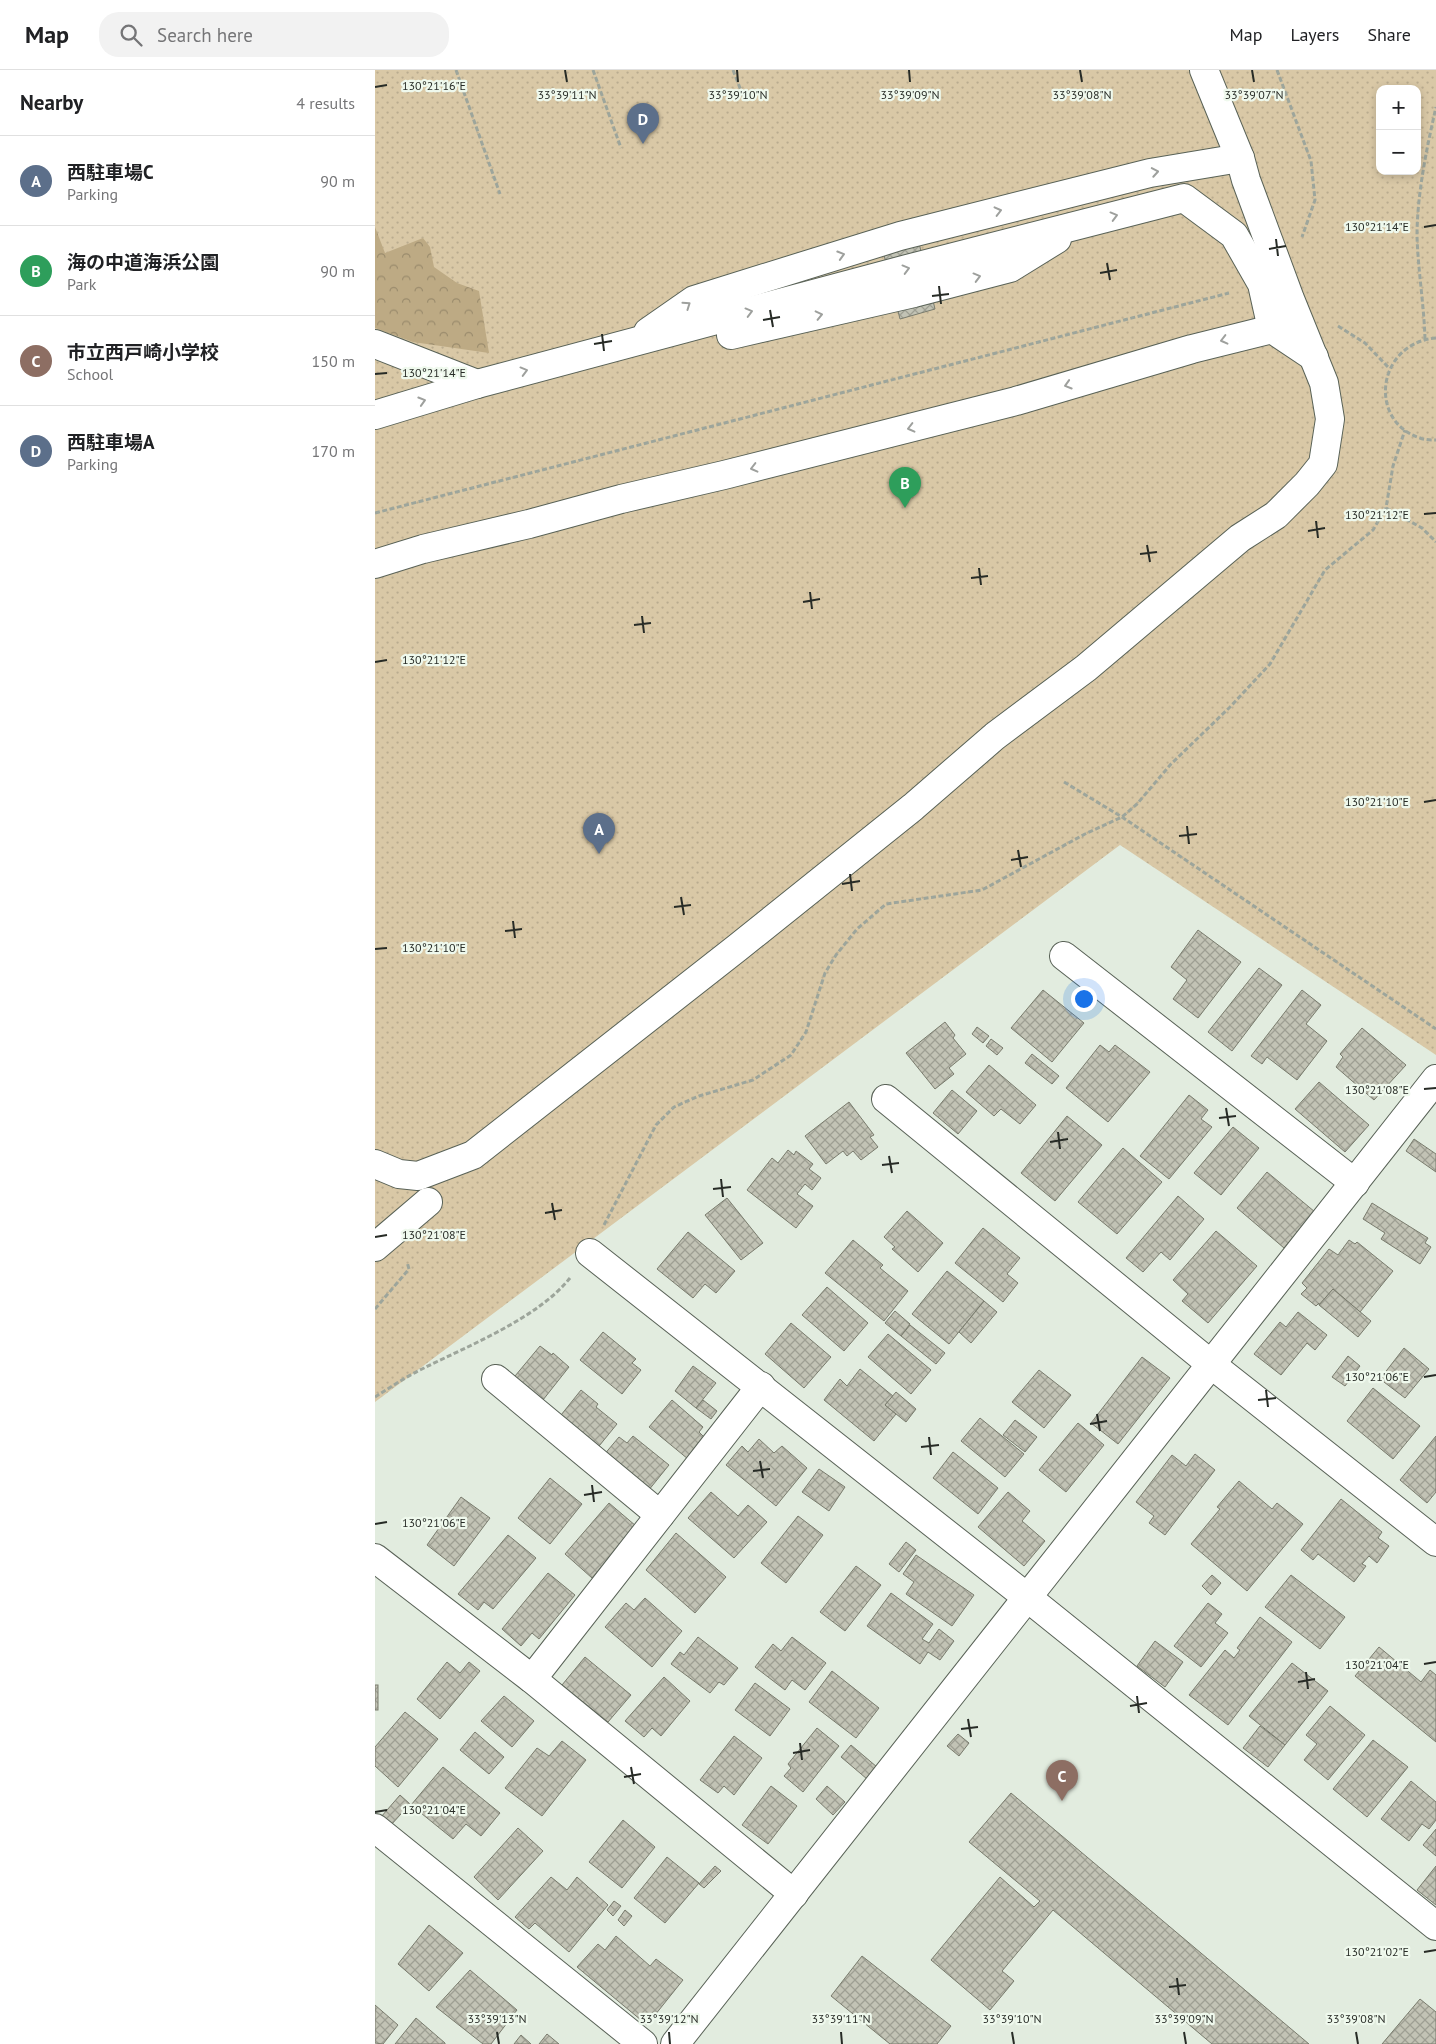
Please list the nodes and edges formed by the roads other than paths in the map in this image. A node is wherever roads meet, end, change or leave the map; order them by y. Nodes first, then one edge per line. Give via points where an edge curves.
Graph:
1 (1204, 70) edge
2 (1240, 158) junction
3 (1184, 198) junction
4 (1272, 279) junction
5 (1271, 328) junction
6 (633, 343) junction
7 (375, 344) edge
8 (1315, 357) junction
9 (477, 384) junction
10 (375, 415) edge
11 (375, 564) edge
12 (1064, 956) dead end
13 (1436, 1079) edge
14 (886, 1099) dead end
15 (375, 1164) edge
16 (1355, 1183) junction
17 (428, 1202) dead end
18 (375, 1247) edge
19 (590, 1253) road end
20 (1212, 1366) junction
21 (496, 1379) dead end
22 (761, 1386) junction
23 (660, 1516) junction
24 (1436, 1542) edge
25 (375, 1558) edge
26 (1028, 1598) junction
27 (531, 1679) junction
28 (375, 1828) edge
29 (794, 1894) junction
30 (1436, 1926) edge
31 (643, 2044) edge
32 (675, 2044) edge

1 - 2 street
2 - 3 street
2 - 4 street
6 -> 2 street via 694,300 900,236 1150,173
3 - 4 street via 1234,235
6 -> 3 street
4 - 5 street
4 - 8 street via 1299,318
5 - 8 street
5 -> 11 street via 1192,348 1016,401 423,549
9 -> 6 street
7 - 9 street
8 - 15 street via 1324,383 1330,419 1323,464 1275,515 1240,538 1086,668 995,736 913,807 473,1155 418,1176 399,1174
10 -> 9 street
12 - 16 street
13 - 16 street
14 - 20 street
16 - 20 street
17 - 18 street
19 - 22 street
20 - 24 street
20 - 26 street
21 - 23 street
22 - 23 street
22 - 26 street
23 - 27 street
25 - 27 street
26 - 29 street
26 - 30 street
27 - 29 street
28 - 31 street
29 - 32 street

